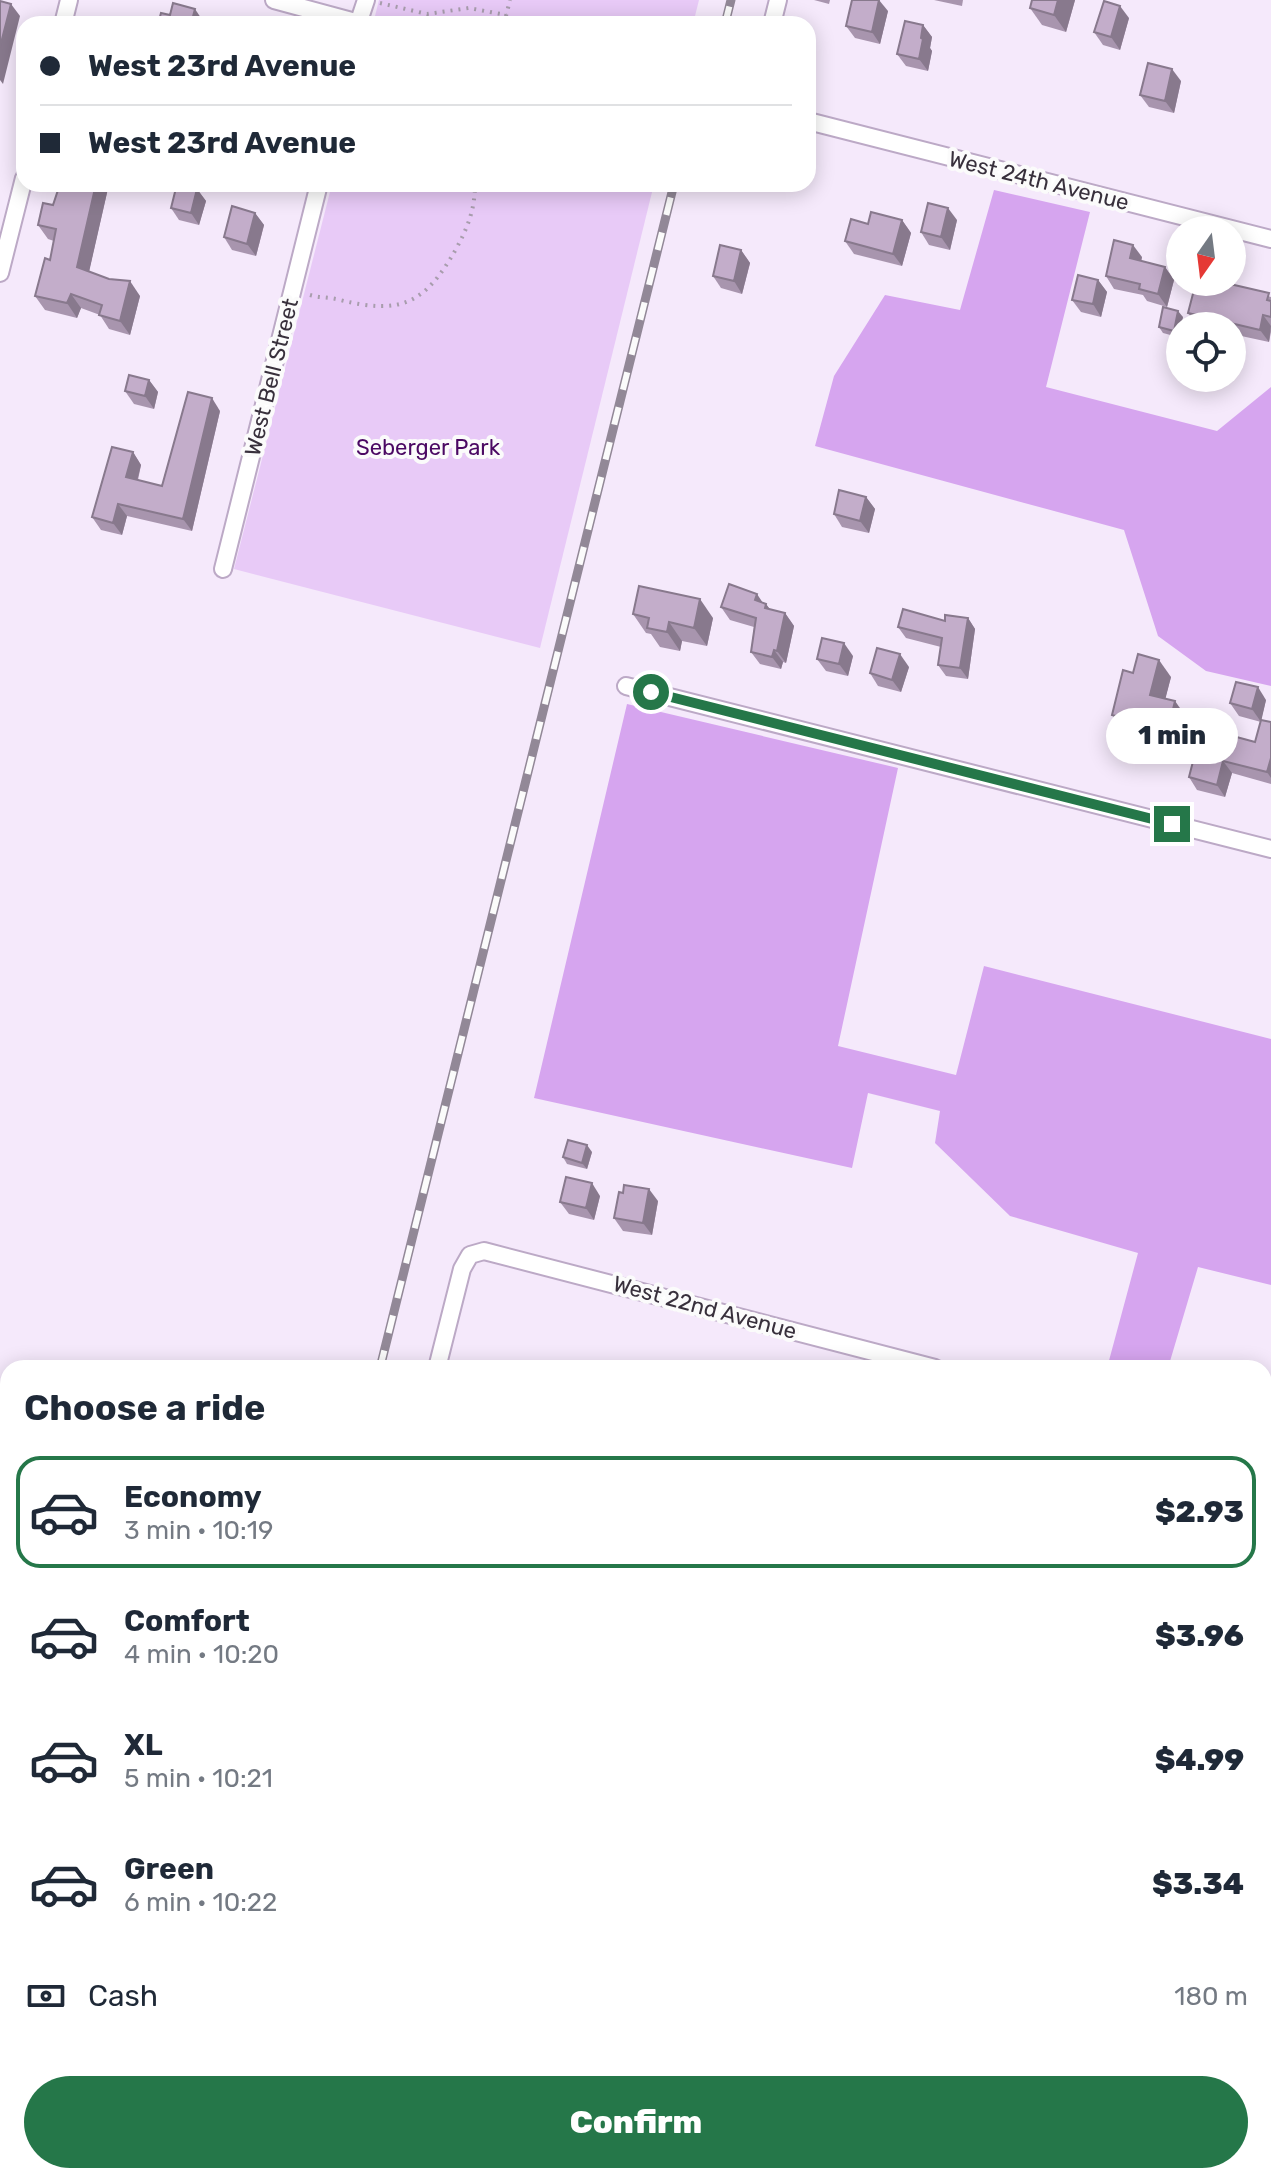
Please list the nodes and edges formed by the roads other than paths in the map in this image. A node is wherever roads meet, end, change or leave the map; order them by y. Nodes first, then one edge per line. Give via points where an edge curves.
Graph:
1 (274, 0) edge
2 (332, 16) edge
3 (816, 123) edge
4 (20, 192) edge
5 (317, 192) edge
6 (1271, 239) edge
7 (0, 273) edge
8 (223, 569) dead end
9 (626, 686) dead end
10 (1271, 849) edge
11 (439, 1360) edge
12 (905, 1360) edge

1 - 2 street
3 - 6 street, West 24th Avenue
4 - 7 street
5 - 8 street, West Bell Street
9 - 10 street
11 - 12 street, West 22nd Avenue via 460,1274 474,1253 499,1253

